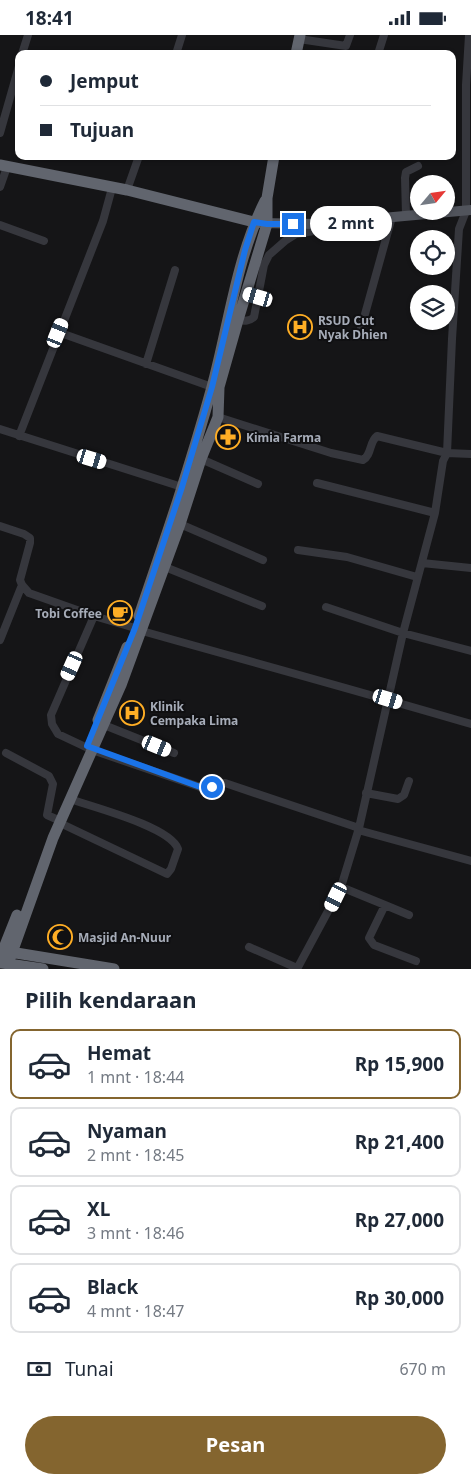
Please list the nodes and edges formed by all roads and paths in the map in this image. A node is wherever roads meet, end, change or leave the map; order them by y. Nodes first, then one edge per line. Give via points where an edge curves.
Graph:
1 (28, 35) edge
2 (182, 35) edge
3 (350, 35) edge
4 (384, 35) edge
5 (469, 35) edge
6 (299, 37) edge
7 (23, 50) edge
8 (177, 50) edge
9 (297, 50) edge
10 (379, 50) edge
11 (469, 72) edge
12 (15, 80) edge
13 (0, 133) edge
14 (137, 160) edge
15 (273, 160) edge
16 (4, 166) edge
17 (418, 166) dead end
18 (0, 187) edge
19 (112, 188) junction
20 (126, 189) junction
21 (267, 198) junction
22 (468, 210) edge
23 (406, 215) junction
24 (390, 221) junction
25 (254, 222) junction
26 (362, 223) junction
27 (267, 224) junction
28 (0, 225) edge
29 (44, 241) dead end
30 (175, 270) dead end
31 (245, 294) junction
32 (258, 297) junction
33 (233, 320) junction
34 (360, 332) dead end
35 (58, 333) junction
36 (146, 364) junction
37 (212, 387) junction
38 (218, 417) junction
39 (0, 429) edge
40 (20, 436) junction
41 (447, 453) junction
42 (471, 454) edge
43 (201, 459) junction
44 (317, 483) dead end
45 (258, 484) dead end
46 (182, 487) junction
47 (435, 513) junction
48 (180, 524) junction
49 (0, 526) edge
50 (298, 550) dead end
51 (263, 560) dead end
52 (422, 563) junction
53 (165, 567) junction
54 (471, 568) edge
55 (417, 577) junction
56 (22, 585) junction
57 (262, 606) dead end
58 (326, 607) dead end
59 (94, 616) junction
60 (139, 629) junction
61 (403, 633) junction
62 (0, 640) edge
63 (471, 651) edge
64 (388, 699) junction
65 (471, 724) edge
66 (104, 725) junction
67 (90, 748) junction
68 (6, 753) dead end
69 (174, 753) dead end
70 (409, 781) dead end
71 (366, 793) junction
72 (70, 799) junction
73 (58, 821) junction
74 (358, 829) junction
75 (471, 861) edge
76 (341, 887) junction
77 (385, 905) junction
78 (409, 915) dead end
79 (249, 947) dead end
80 (4, 958) edge
81 (416, 961) dead end
82 (297, 968) edge
83 (43, 969) edge
84 (114, 969) edge

1 - 7 street
2 - 8 street
3 - 6 street via 346,46
4 - 10 street
5 - 11 street
6 - 9 highway
11 - 22 street via 466,85
12 - 13 street
14 - 20 street
15 - 21 highway
16 - 18 street
16 - 19 highway
17 - 23 street via 406,171
19 - 20 highway
19 - 35 street via 103,221
20 - 25 highway
21 - 25 highway
21 - 27 highway
22 - 23 main road
22 - 41 street via 459,229
23 - 24 main road
24 - 26 main road
24 - 34 street
25 - 27 main road
25 - 33 highway via 245,250
26 - 27 main road
26 - 32 street via 296,234 285,241 269,255 264,265
27 - 31 highway
28 - 29 street
30 - 36 street
31 - 32 street
31 - 33 highway
32 - 33 street via 251,320
33 - 37 highway
33 - 38 highway via 219,387
35 - 36 street
35 - 40 street
36 - 37 street
37 - 46 highway
38 - 41 street via 363,460 377,436
38 - 43 highway
39 - 40 street
40 - 46 street
41 - 42 street
41 - 47 street
43 - 45 street
43 - 48 highway
44 - 47 street
46 - 60 highway
47 - 52 street
48 - 51 street
48 - 53 highway
49 - 56 street via 30,538 20,580
50 - 55 street via 347,557
52 - 54 street
52 - 55 street
53 - 57 street
53 - 60 highway
55 - 61 street
56 - 59 street via 29,593
56 - 62 street
58 - 61 street
59 - 60 street
59 - 67 street via 51,715 58,733
60 - 64 street
60 - 66 highway
60 - 67 highway
61 - 63 street
61 - 64 street
64 - 65 street
64 - 71 street
66 - 67 highway
66 - 69 street
67 - 72 highway
67 - 73 highway
67 - 74 street via 203,788 225,783 238,786
68 - 73 street via 49,776 53,784 47,815
70 - 71 street via 404,795 398,799
71 - 74 street
72 - 73 highway
72 - 73 street via 160,831 174,841 178,849 171,869 167,874
73 - 80 highway
74 - 75 street
74 - 76 street
76 - 77 street
76 - 82 street
77 - 78 street
77 - 81 street via 370,935 371,942
79 - 82 street
80 - 83 highway
80 - 84 highway

